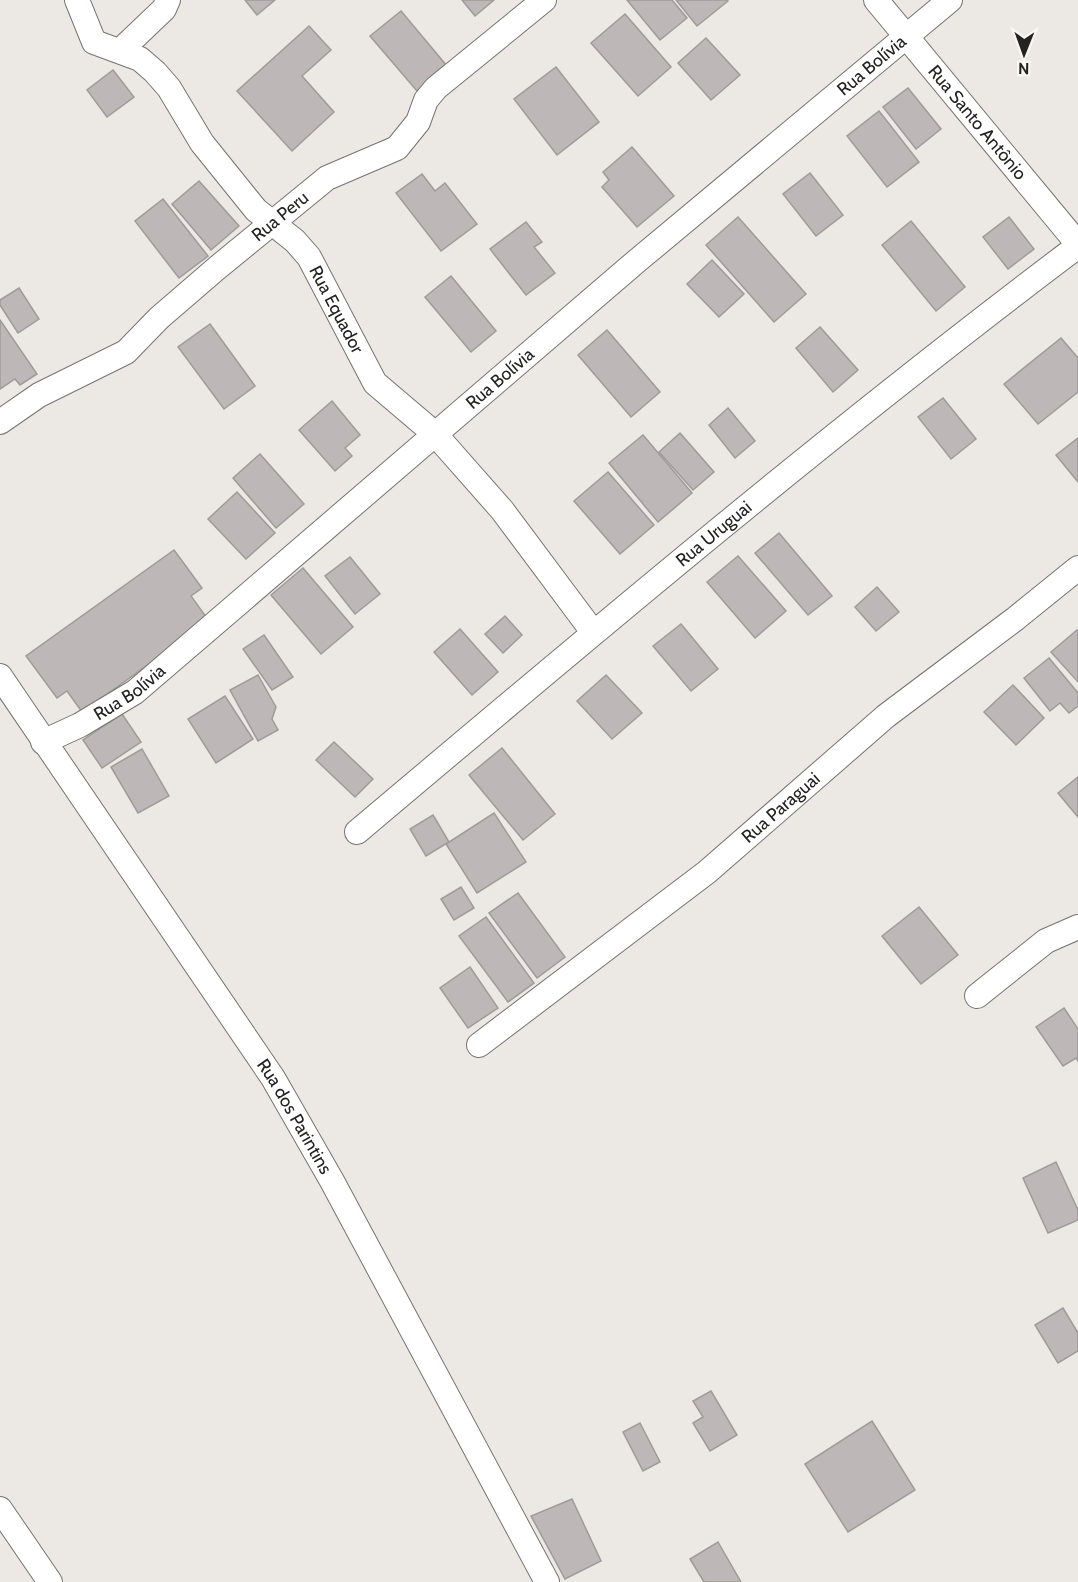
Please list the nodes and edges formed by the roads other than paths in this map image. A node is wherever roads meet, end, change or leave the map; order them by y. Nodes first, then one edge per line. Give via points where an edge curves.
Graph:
1 (77, 0) edge
2 (168, 0) edge
3 (544, 0) edge
4 (876, 0) edge
5 (950, 0) edge
6 (907, 37) junction
7 (122, 50) junction
8 (272, 223) junction
9 (1078, 245) edge
10 (0, 422) edge
11 (435, 434) junction
12 (1078, 568) edge
13 (593, 632) junction
14 (0, 676) edge
15 (43, 742) junction
16 (357, 832) dead end
17 (1078, 927) edge
18 (977, 996) dead end
19 (479, 1045) dead end
20 (0, 1509) edge
21 (50, 1582) edge
22 (548, 1582) edge

1 - 7 street, Rua Equador via 94,42
2 - 7 street
3 - 8 street, Rua Peru via 436,88 426,100 418,122 397,148 327,178
4 - 6 street, Rua Santo Antônio
5 - 6 street, Rua Bolívia
6 - 9 street, Rua Santo Antônio
6 - 11 street, Rua Bolívia
7 - 8 street, Rua Equador via 140,59 169,88 202,143 256,210
8 - 10 street, Rua Peru via 126,352 39,395
8 - 11 street, Rua Equador via 296,241 319,272 375,382
9 - 13 street, Rua Uruguai via 952,341
11 - 13 street, Rua Equador via 502,510
11 - 15 street, Rua Bolívia via 135,692
12 - 19 street, Rua Paraguai via 886,716 707,872
13 - 16 street, Rua Uruguai
14 - 15 street, Rua dos Parintins
15 - 22 street, Rua dos Parintins via 273,1078
17 - 18 street via 1046,941
20 - 21 street

